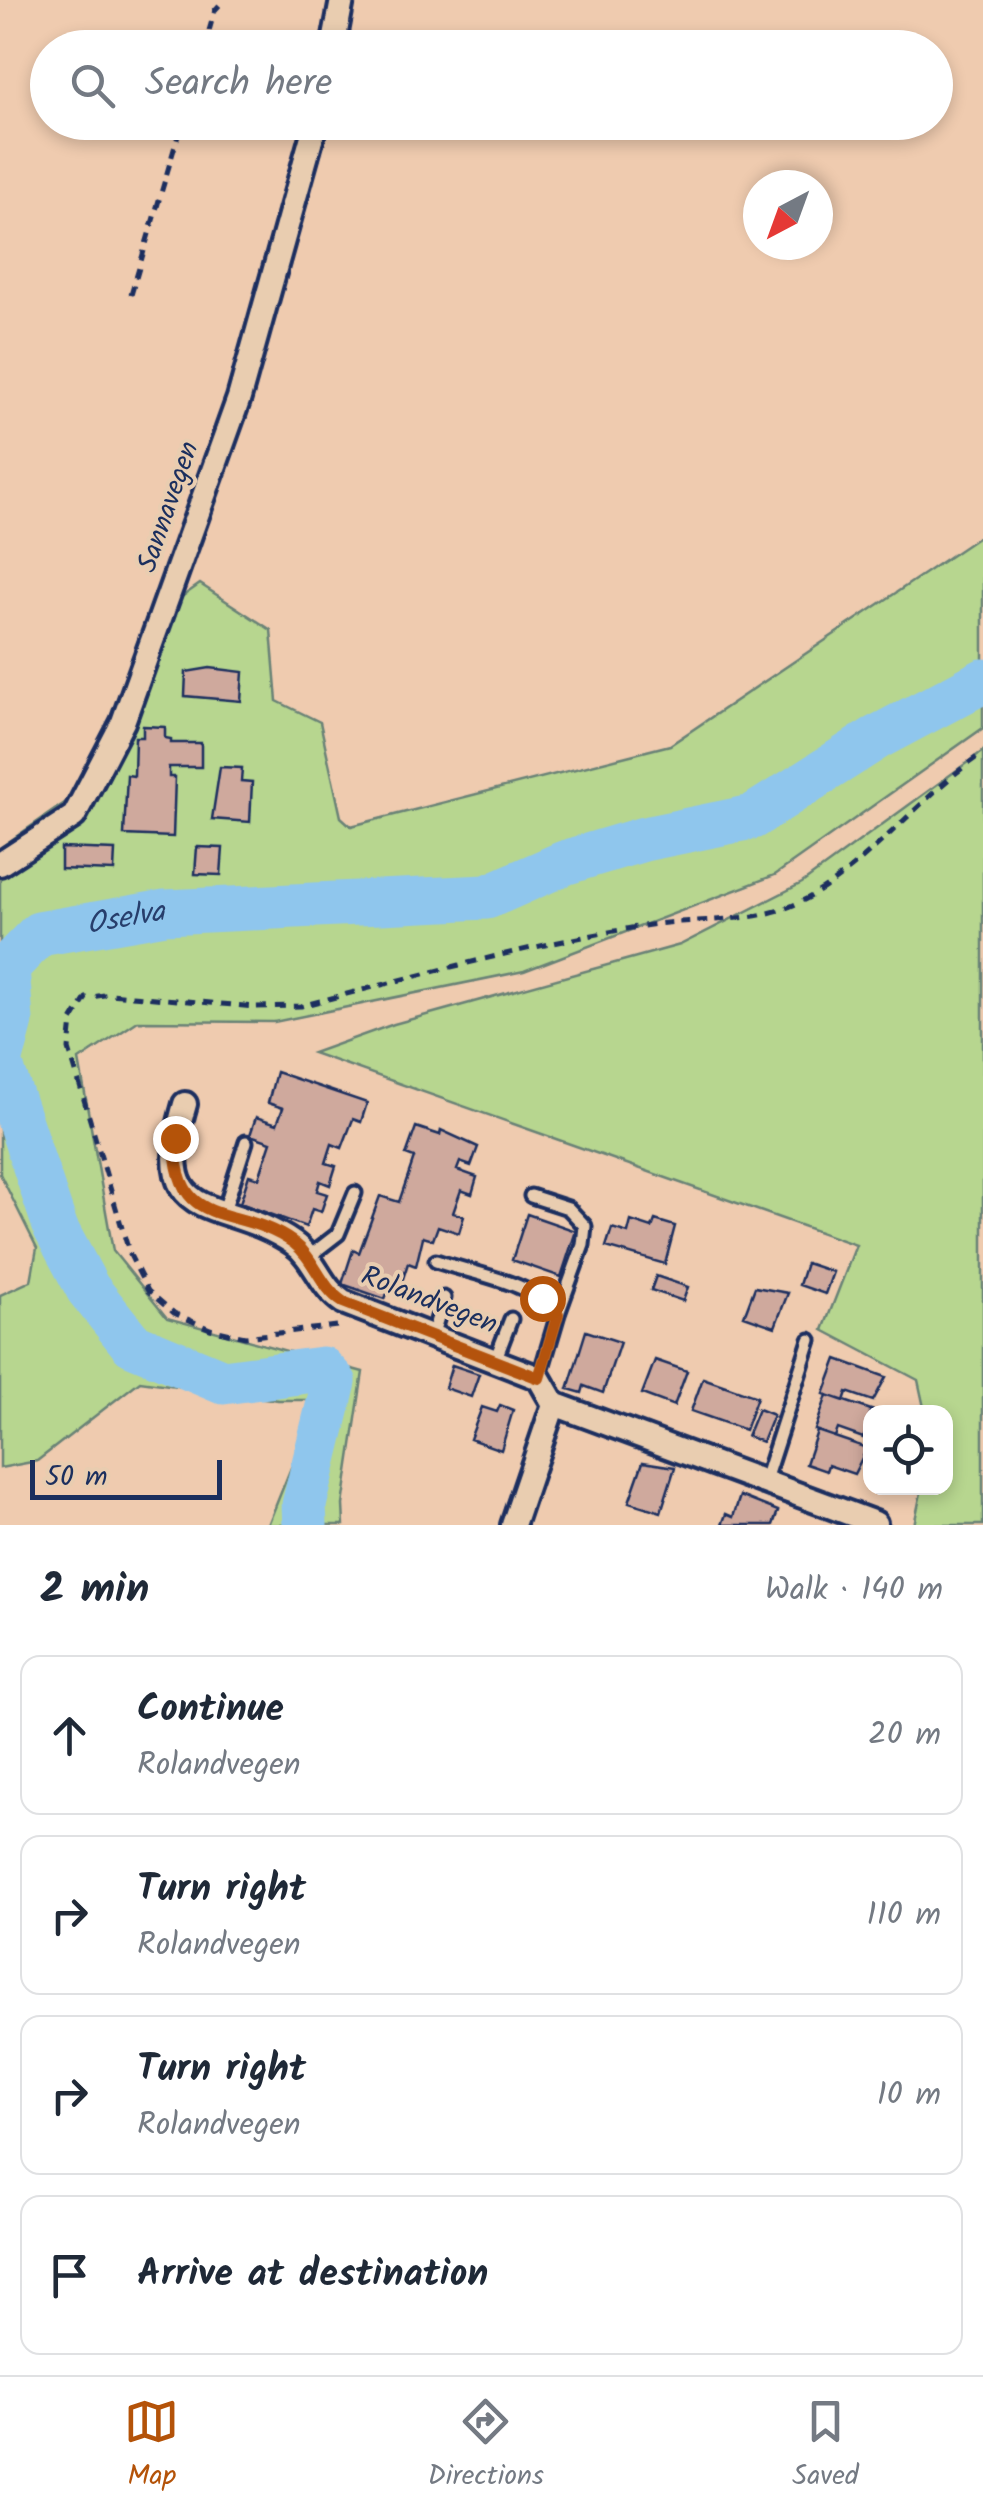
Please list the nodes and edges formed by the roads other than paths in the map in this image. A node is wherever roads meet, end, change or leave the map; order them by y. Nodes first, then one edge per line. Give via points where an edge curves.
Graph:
1 (342, 0) edge
2 (336, 30) edge
3 (311, 140) edge
4 (0, 864) edge
5 (185, 1104) dead end
6 (246, 1142) dead end
7 (356, 1192) dead end
8 (531, 1196) dead end
9 (223, 1214) junction
10 (307, 1258) junction
11 (436, 1262) dead end
12 (444, 1298) dead end
13 (558, 1314) junction
14 (511, 1319) dead end
15 (432, 1336) junction
16 (810, 1340) dead end
17 (496, 1358) junction
18 (539, 1378) junction
19 (554, 1404) junction
20 (765, 1480) junction
21 (875, 1523) edge
22 (513, 1525) edge

1 - 2 street
3 - 4 street, Sannavegen via 244,384 123,722 74,816
5 - 9 street, Rolandvegen via 175,1172 200,1206
6 - 9 lane
7 - 10 lane via 338,1234
8 - 13 lane via 568,1208 584,1226 584,1244
9 - 10 street, Rolandvegen via 273,1232
10 - 15 street, Rolandvegen via 333,1295
11 - 13 lane, Rolandvegen via 542,1298
12 - 15 lane
13 - 18 lane
14 - 17 lane
15 - 17 street, Rolandvegen
16 - 20 lane
17 - 18 street, Rolandvegen
18 - 19 street
19 - 20 street
19 - 22 street
20 - 21 street

